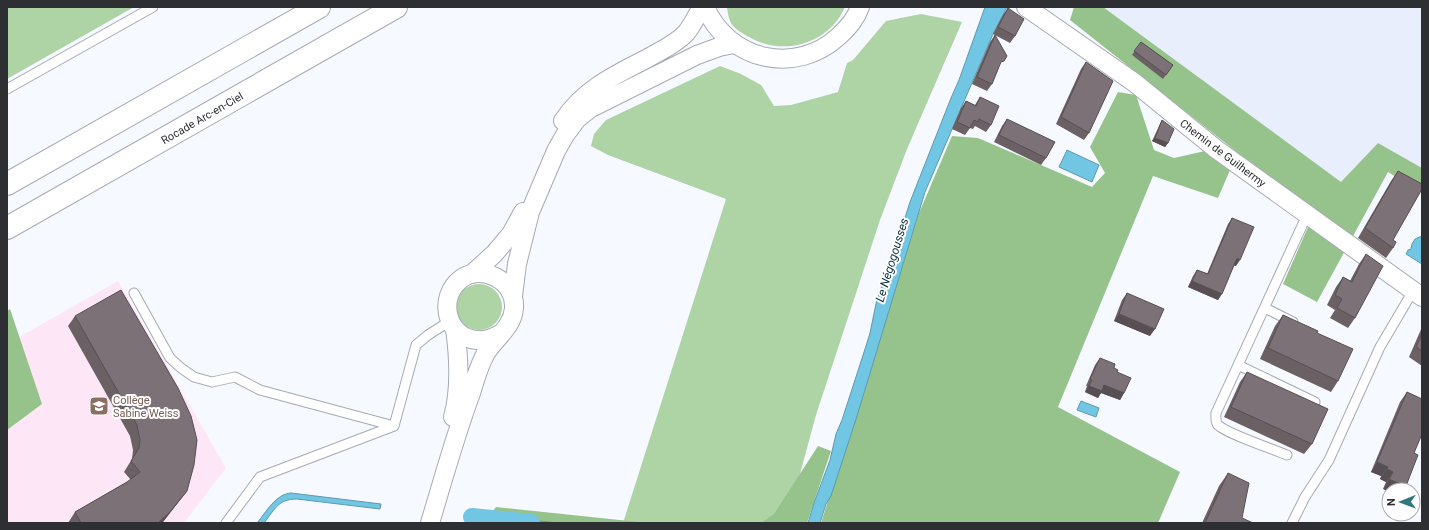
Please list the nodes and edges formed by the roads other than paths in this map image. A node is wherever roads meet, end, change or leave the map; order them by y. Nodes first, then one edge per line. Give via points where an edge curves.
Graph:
1 (153, 7) edge
2 (319, 7) edge
3 (396, 7) edge
4 (702, 7) edge
5 (705, 7) edge
6 (1026, 7) edge
7 (862, 9) edge
8 (734, 44) junction
9 (7, 89) edge
10 (7, 184) edge
11 (1307, 215) junction
12 (7, 228) edge
13 (472, 274) junction
14 (134, 293) dead end
15 (1417, 294) edge
16 (513, 296) junction
17 (1264, 308) junction
18 (453, 325) junction
19 (1305, 328) edge
20 (500, 334) junction
21 (1238, 365) junction
22 (1315, 402) edge
23 (394, 426) junction
24 (1287, 455) dead end
25 (427, 517) edge
26 (226, 523) edge
27 (1292, 523) edge

1 - 9 lane
2 - 10 highway
3 - 12 highway, Rocade Arc-en-Ciel
4 - 13 street via 686,34 666,48 607,78 571,109 553,138 523,212 511,234
5 - 8 street via 716,26
6 - 11 street, Chemin de Guilhermy via 1135,83 1216,149
7 - 8 street via 847,30 831,44 813,54 793,59 772,58 752,54
8 - 16 street via 697,54 591,108 577,119 556,151 530,212 517,264
11 - 15 street, Chemin de Guilhermy
11 - 17 lane
13 - 16 street via 485,273 497,277 507,285
13 - 18 street via 461,279 450,292 447,309
14 - 23 lane via 170,358 194,377 212,382 235,378 260,390
15 - 27 lane via 1380,347 1329,460
16 - 20 street via 513,317 508,327
17 - 19 lane
17 - 21 lane
18 - 20 street via 465,337 477,340 489,340
18 - 23 lane via 428,335 416,345
18 - 25 street via 459,361 458,387
20 - 25 street via 481,364
21 - 22 lane
21 - 24 lane via 1216,413 1218,425
23 - 26 lane via 260,477

